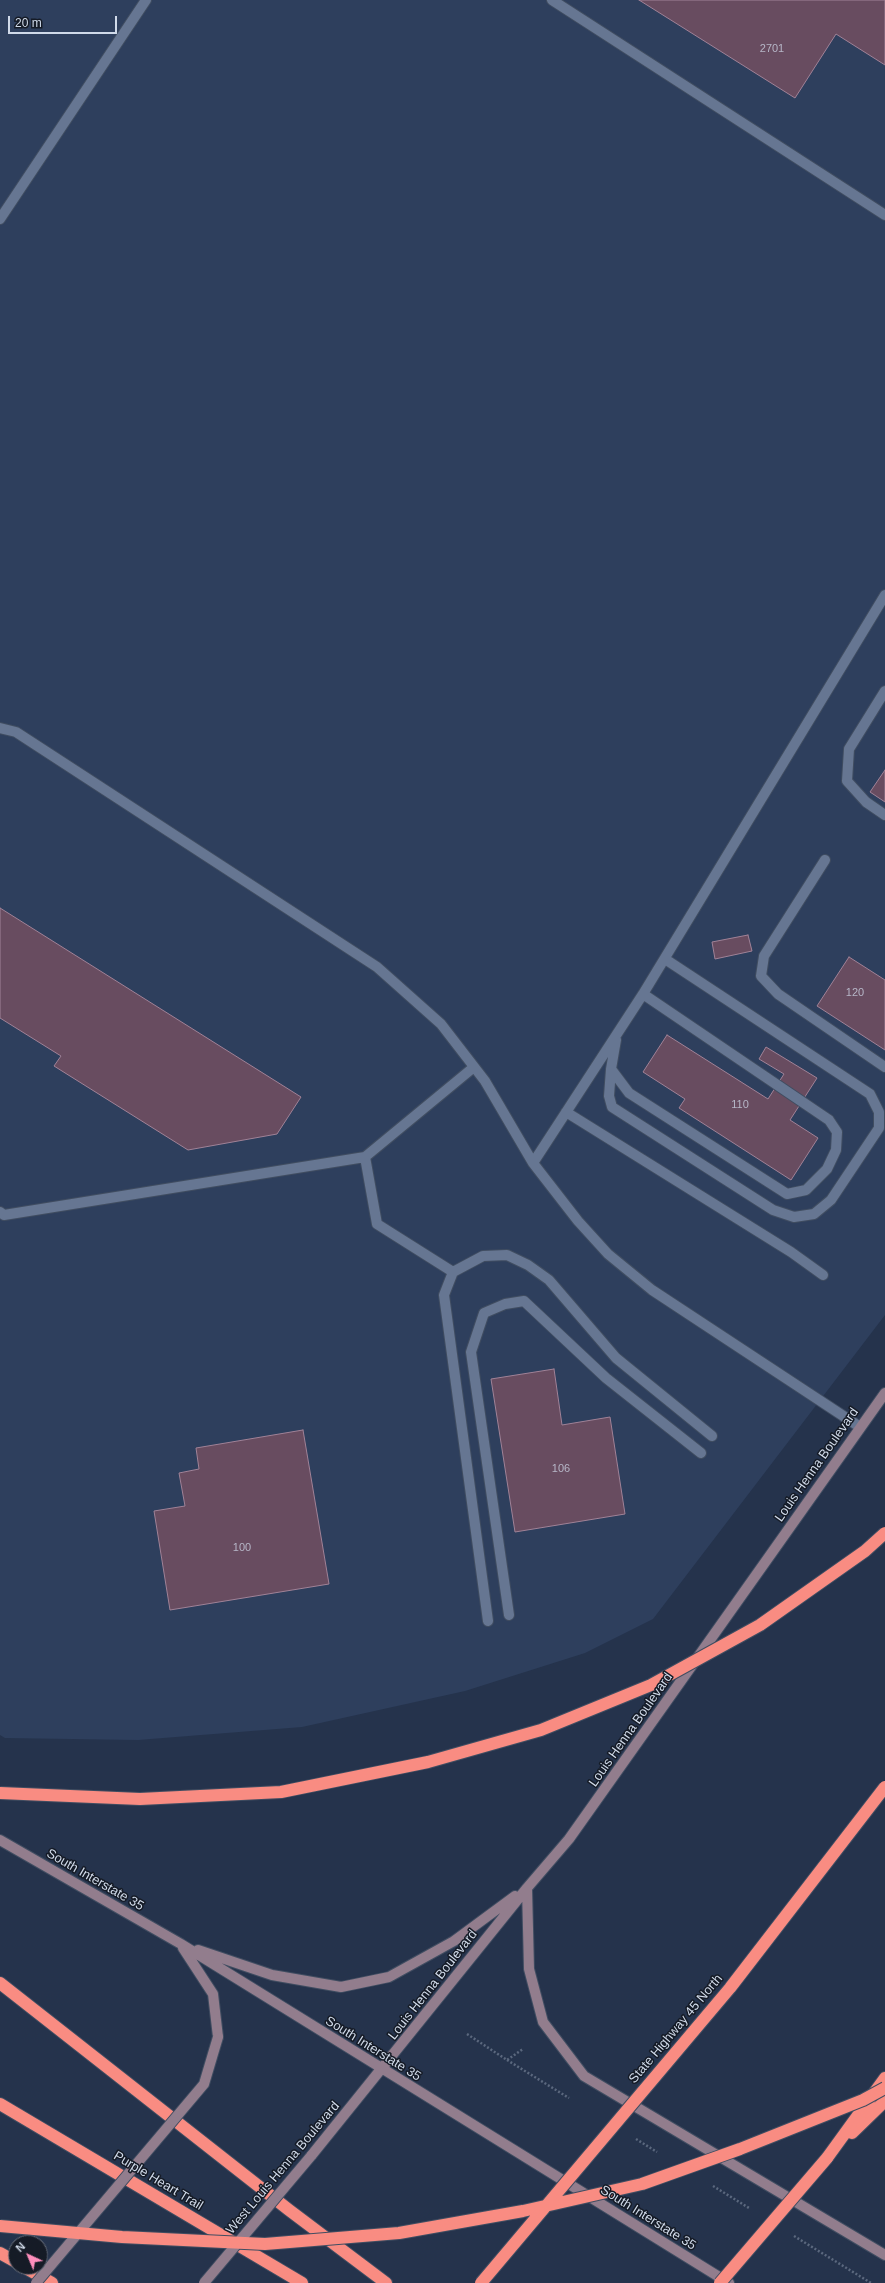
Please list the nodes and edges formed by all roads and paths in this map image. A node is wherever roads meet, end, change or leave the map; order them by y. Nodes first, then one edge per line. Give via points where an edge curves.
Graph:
1 (146, 0) edge
2 (552, 0) edge
3 (885, 215) edge
4 (0, 219) edge
5 (885, 595) edge
6 (885, 691) edge
7 (0, 728) edge
8 (885, 815) edge
9 (825, 860) dead end
10 (665, 959) junction
11 (643, 994) junction
12 (616, 1036) junction
13 (474, 1067) junction
14 (885, 1067) edge
15 (611, 1069) junction
16 (566, 1112) junction
17 (365, 1157) junction
18 (533, 1163) junction
19 (0, 1212) edge
20 (453, 1272) junction
21 (823, 1275) dead end
22 (885, 1393) edge
23 (860, 1427) junction
24 (712, 1436) dead end
25 (701, 1454) dead end
26 (885, 1533) edge
27 (509, 1615) dead end
28 (488, 1621) dead end
29 (885, 1787) edge
30 (0, 1793) edge
31 (0, 1840) edge
32 (527, 1888) junction
33 (181, 1944) junction
34 (0, 1983) edge
35 (468, 2034) dead end
36 (523, 2049) dead end
37 (382, 2070) junction
38 (885, 2078) edge
39 (885, 2088) edge
40 (885, 2101) edge
41 (0, 2104) edge
42 (827, 2158) junction
43 (0, 2226) edge
44 (885, 2255) edge
45 (38, 2275) edge
46 (36, 2283) edge
47 (52, 2283) edge
48 (204, 2283) edge
49 (302, 2283) edge
50 (386, 2283) edge
51 (481, 2283) edge
52 (720, 2283) edge
53 (729, 2283) edge

1 - 4 lane
2 - 3 lane
5 - 10 lane
6 - 8 lane via 849,749 847,781 866,802
7 - 13 lane via 16,732 377,967 441,1024
9 - 14 lane via 764,956 761,976 778,994
10 - 11 lane
10 - 15 lane via 870,1094 879,1112 879,1128 831,1200 814,1214 794,1217 773,1210 612,1106 609,1096
11 - 12 lane
11 - 15 lane via 829,1120 837,1132 836,1150 827,1169 806,1190 787,1194 629,1094
12 - 15 lane
12 - 16 lane
13 - 17 lane
13 - 18 lane via 485,1081
16 - 18 lane
16 - 21 lane via 791,1252
17 - 19 lane via 4,1215
17 - 20 lane via 377,1224
18 - 23 lane via 578,1221 608,1254 652,1290
20 - 24 lane via 483,1256 507,1255 528,1265 549,1280 616,1358
20 - 28 lane via 444,1295
22 - 23 main road, Louis Henna Boulevard
23 - 32 main road, Louis Henna Boulevard via 573,1833
25 - 27 lane via 606,1378 524,1302 505,1304 484,1313 471,1352
26 - 30 highway, bridge via 865,1551 760,1625 651,1685 542,1730 428,1762 281,1792 140,1799
29 - 51 highway, State Highway 45 North, bridge via 730,1988
31 - 33 main road, South Interstate 35
32 - 33 main road via 454,1941 389,1976 341,1987 272,1975
32 - 37 main road, Louis Henna Boulevard
32 - 44 main road via 529,1969 543,2022 584,2076
33 - 37 main road, South Interstate 35
33 - 46 main road, bridge via 213,1994 218,2037 204,2084
34 - 50 highway
35 - 36 path via 507,2060
37 - 48 main road, West Louis Henna Boulevard, bridge
37 - 53 main road, South Interstate 35
38 - 42 highway, bridge
39 - 43 highway, bridge via 863,2100 740,2149 642,2184 523,2212 399,2233 265,2244 122,2237
40 - 42 highway
41 - 49 highway, Purple Heart Trail
42 - 52 highway, bridge
45 - 47 highway

